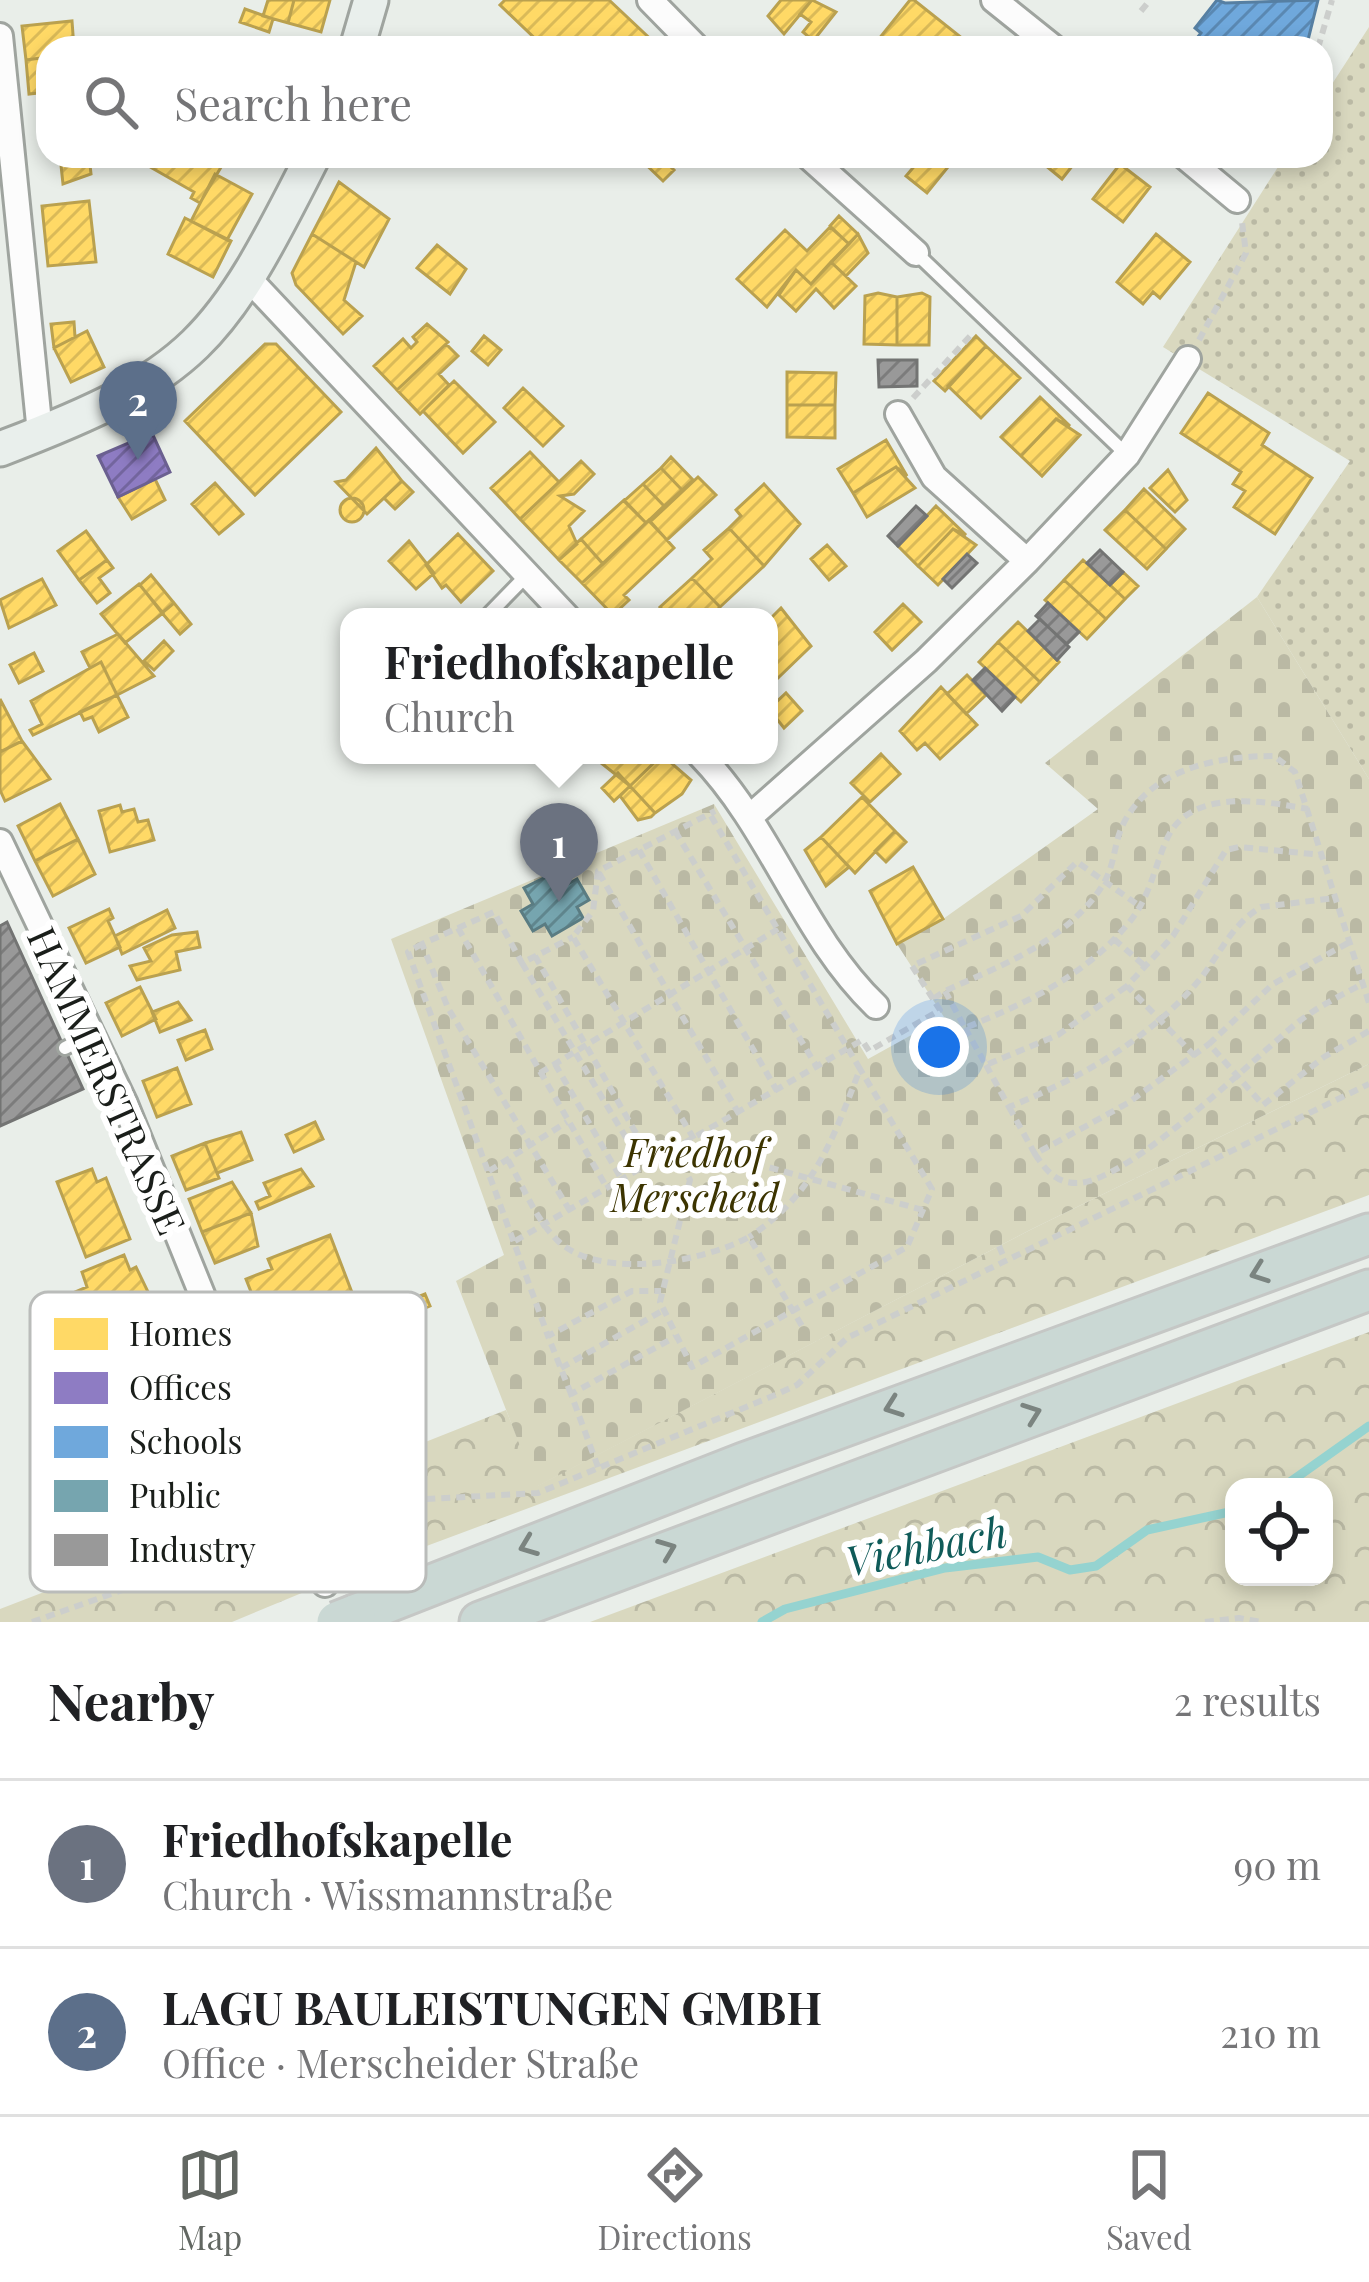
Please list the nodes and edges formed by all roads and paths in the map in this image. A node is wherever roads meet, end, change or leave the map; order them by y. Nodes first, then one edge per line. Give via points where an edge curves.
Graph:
1 (371, 0) edge
2 (650, 0) edge
3 (994, 0) edge
4 (1150, 0) edge
5 (1332, 0) edge
6 (1142, 10) dead end
7 (0, 36) edge
8 (360, 36) edge
9 (686, 36) edge
10 (1039, 36) edge
11 (1322, 36) edge
12 (307, 168) edge
13 (821, 168) edge
14 (1198, 168) edge
15 (1237, 200) joint
16 (916, 253) joint
17 (249, 279) junction
18 (985, 320) junction
19 (1188, 359) joint
20 (898, 414) joint
21 (40, 433) junction
22 (0, 448) edge
23 (1127, 455) junction
24 (1027, 561) junction
25 (526, 575) junction
26 (495, 608) edge
27 (558, 608) edge
28 (708, 764) edge
29 (745, 807) junction
30 (1308, 809) junction
31 (710, 814) junction
32 (675, 831) junction
33 (0, 842) edge
34 (639, 850) junction
35 (1323, 855) junction
36 (598, 871) junction
37 (1107, 882) junction
38 (1335, 898) junction
39 (1141, 907) junction
40 (458, 928) junction
41 (778, 929) junction
42 (573, 937) junction
43 (1114, 939) junction
44 (1348, 943) junction
45 (422, 944) junction
46 (743, 950) junction
47 (535, 956) junction
48 (522, 963) junction
49 (1147, 968) junction
50 (706, 971) junction
51 (1362, 984) junction
52 (1127, 986) junction
53 (945, 991) junction
54 (670, 994) junction
55 (933, 999) junction
56 (1369, 1003) edge
57 (876, 1006) dead end
58 (1159, 1020) junction
59 (622, 1023) junction
60 (965, 1028) junction
61 (1369, 1031) edge
62 (93, 1034) junction
63 (1209, 1044) junction
64 (585, 1045) junction
65 (65, 1048) dead end
66 (847, 1049) junction
67 (573, 1052) junction
68 (1195, 1056) junction
69 (555, 1064) junction
70 (986, 1065) junction
71 (817, 1067) junction
72 (860, 1069) junction
73 (540, 1073) junction
74 (1240, 1076) junction
75 (1369, 1084) edge
76 (777, 1091) junction
77 (1009, 1107) junction
78 (739, 1114) junction
79 (568, 1121) junction
80 (711, 1129) junction
81 (694, 1139) junction
82 (533, 1144) junction
83 (674, 1151) junction
84 (1035, 1154) junction
85 (508, 1160) junction
86 (653, 1162) junction
87 (644, 1168) junction
88 (489, 1172) junction
89 (814, 1179) junction
90 (622, 1181) junction
91 (607, 1188) junction
92 (570, 1210) junction
93 (923, 1210) junction
94 (545, 1225) junction
95 (1369, 1234) edge
96 (748, 1237) junction
97 (514, 1241) junction
98 (999, 1246) dead end
99 (1005, 1260) junction
100 (666, 1265) junction
101 (1369, 1290) edge
102 (200, 1292) edge
103 (662, 1292) junction
104 (664, 1310) junction
105 (793, 1311) junction
106 (802, 1326) dead end
107 (548, 1336) junction
108 (675, 1337) junction
109 (561, 1368) junction
110 (571, 1394) junction
111 (598, 1467) junction
112 (426, 1499) edge
113 (426, 1587) edge
114 (115, 1592) edge
115 (412, 1592) edge
116 (346, 1618) edge
117 (32, 1622) edge
118 (480, 1622) edge
119 (1205, 1622) edge
120 (1261, 1622) edge

1 - 8 main road
2 - 9 street
3 - 10 street
4 - 6 path
5 - 11 path
7 - 21 street
12 - 17 main road
13 - 16 street
14 - 15 street
15 - 19 path via 1246,253
16 - 18 lane
17 - 21 main road via 216,327 161,377
17 - 25 street
18 - 20 path
18 - 23 lane
19 - 23 street
20 - 24 street via 934,477
21 - 22 main road
23 - 24 street
24 - 29 street via 926,661
25 - 26 lane
25 - 27 street
28 - 29 street
29 - 31 path
29 - 57 street via 848,979
30 - 35 path
30 - 37 path via 1295,772 1274,756 1181,771 1125,819
30 - 39 path via 1249,798 1191,817 1167,838
31 - 32 path
31 - 41 path
32 - 34 path
32 - 46 path
33 - 62 street, HAMMERSTRASSE
34 - 36 path
34 - 50 path
35 - 38 path
35 - 49 path via 1226,850
36 - 42 path via 593,911
36 - 54 path
37 - 39 path
37 - 53 path via 1036,949
37 - 55 path via 1077,862 1021,916 912,966
38 - 44 path
38 - 58 path via 1251,913
39 - 43 path
40 - 45 path
40 - 48 path via 494,912
40 - 73 path
41 - 46 path
41 - 66 path
42 - 47 path
42 - 59 path
43 - 49 path
43 - 60 path via 1050,991
44 - 51 path
44 - 63 path via 1273,984
45 - 82 path via 448,1008
45 - 88 path via 408,952
46 - 50 path
46 - 71 path
47 - 48 path
47 - 64 path
48 - 67 path
49 - 52 path
50 - 54 path
50 - 76 path
51 - 56 path
51 - 74 path via 1301,1019
52 - 58 path
52 - 70 path via 1058,1035
53 - 55 path
53 - 60 path
54 - 59 path
54 - 78 path
55 - 66 path via 940,1010 885,1042 869,1051 862,1040
58 - 68 path
58 - 77 path via 1082,1074
59 - 64 path
59 - 81 path
60 - 70 path
61 - 74 path via 1263,1105
62 - 65 lane
62 - 102 street, HAMMERSTRASSE
63 - 68 path
63 - 74 path
64 - 67 path
64 - 86 path
66 - 71 path
66 - 72 path
67 - 69 path
67 - 87 path
68 - 84 path
69 - 73 path
69 - 90 path
70 - 77 path
71 - 76 path
72 - 89 path
72 - 93 path via 932,1189
73 - 79 path
74 - 84 path via 1092,1180 1063,1181
75 - 99 path
76 - 78 path
77 - 84 path
78 - 80 path
79 - 82 path
79 - 91 path
80 - 81 path
80 - 89 path via 728,1156
81 - 83 path
82 - 85 path
82 - 92 path
83 - 86 path
83 - 100 path via 690,1180
85 - 88 path
85 - 94 path
86 - 87 path
87 - 90 path
88 - 97 path
89 - 93 path
89 - 96 path
90 - 91 path
91 - 92 path
92 - 94 path
93 - 105 path via 908,1247
94 - 97 path
94 - 100 path via 579,1252
95 -> 113 highway
96 - 100 path
96 - 105 path
97 - 107 path
98 - 99 path
99 - 111 path via 847,1338 797,1385
100 - 103 path
118 -> 101 highway
103 - 104 path
103 - 107 path via 632,1291
104 - 108 path
104 - 109 path
105 - 106 path
105 - 108 path via 692,1367
107 - 109 path
108 - 110 path
109 - 110 path
110 - 111 path
111 - 112 path via 538,1492
114 - 117 path
115 -> 116 highway
119 - 120 path

